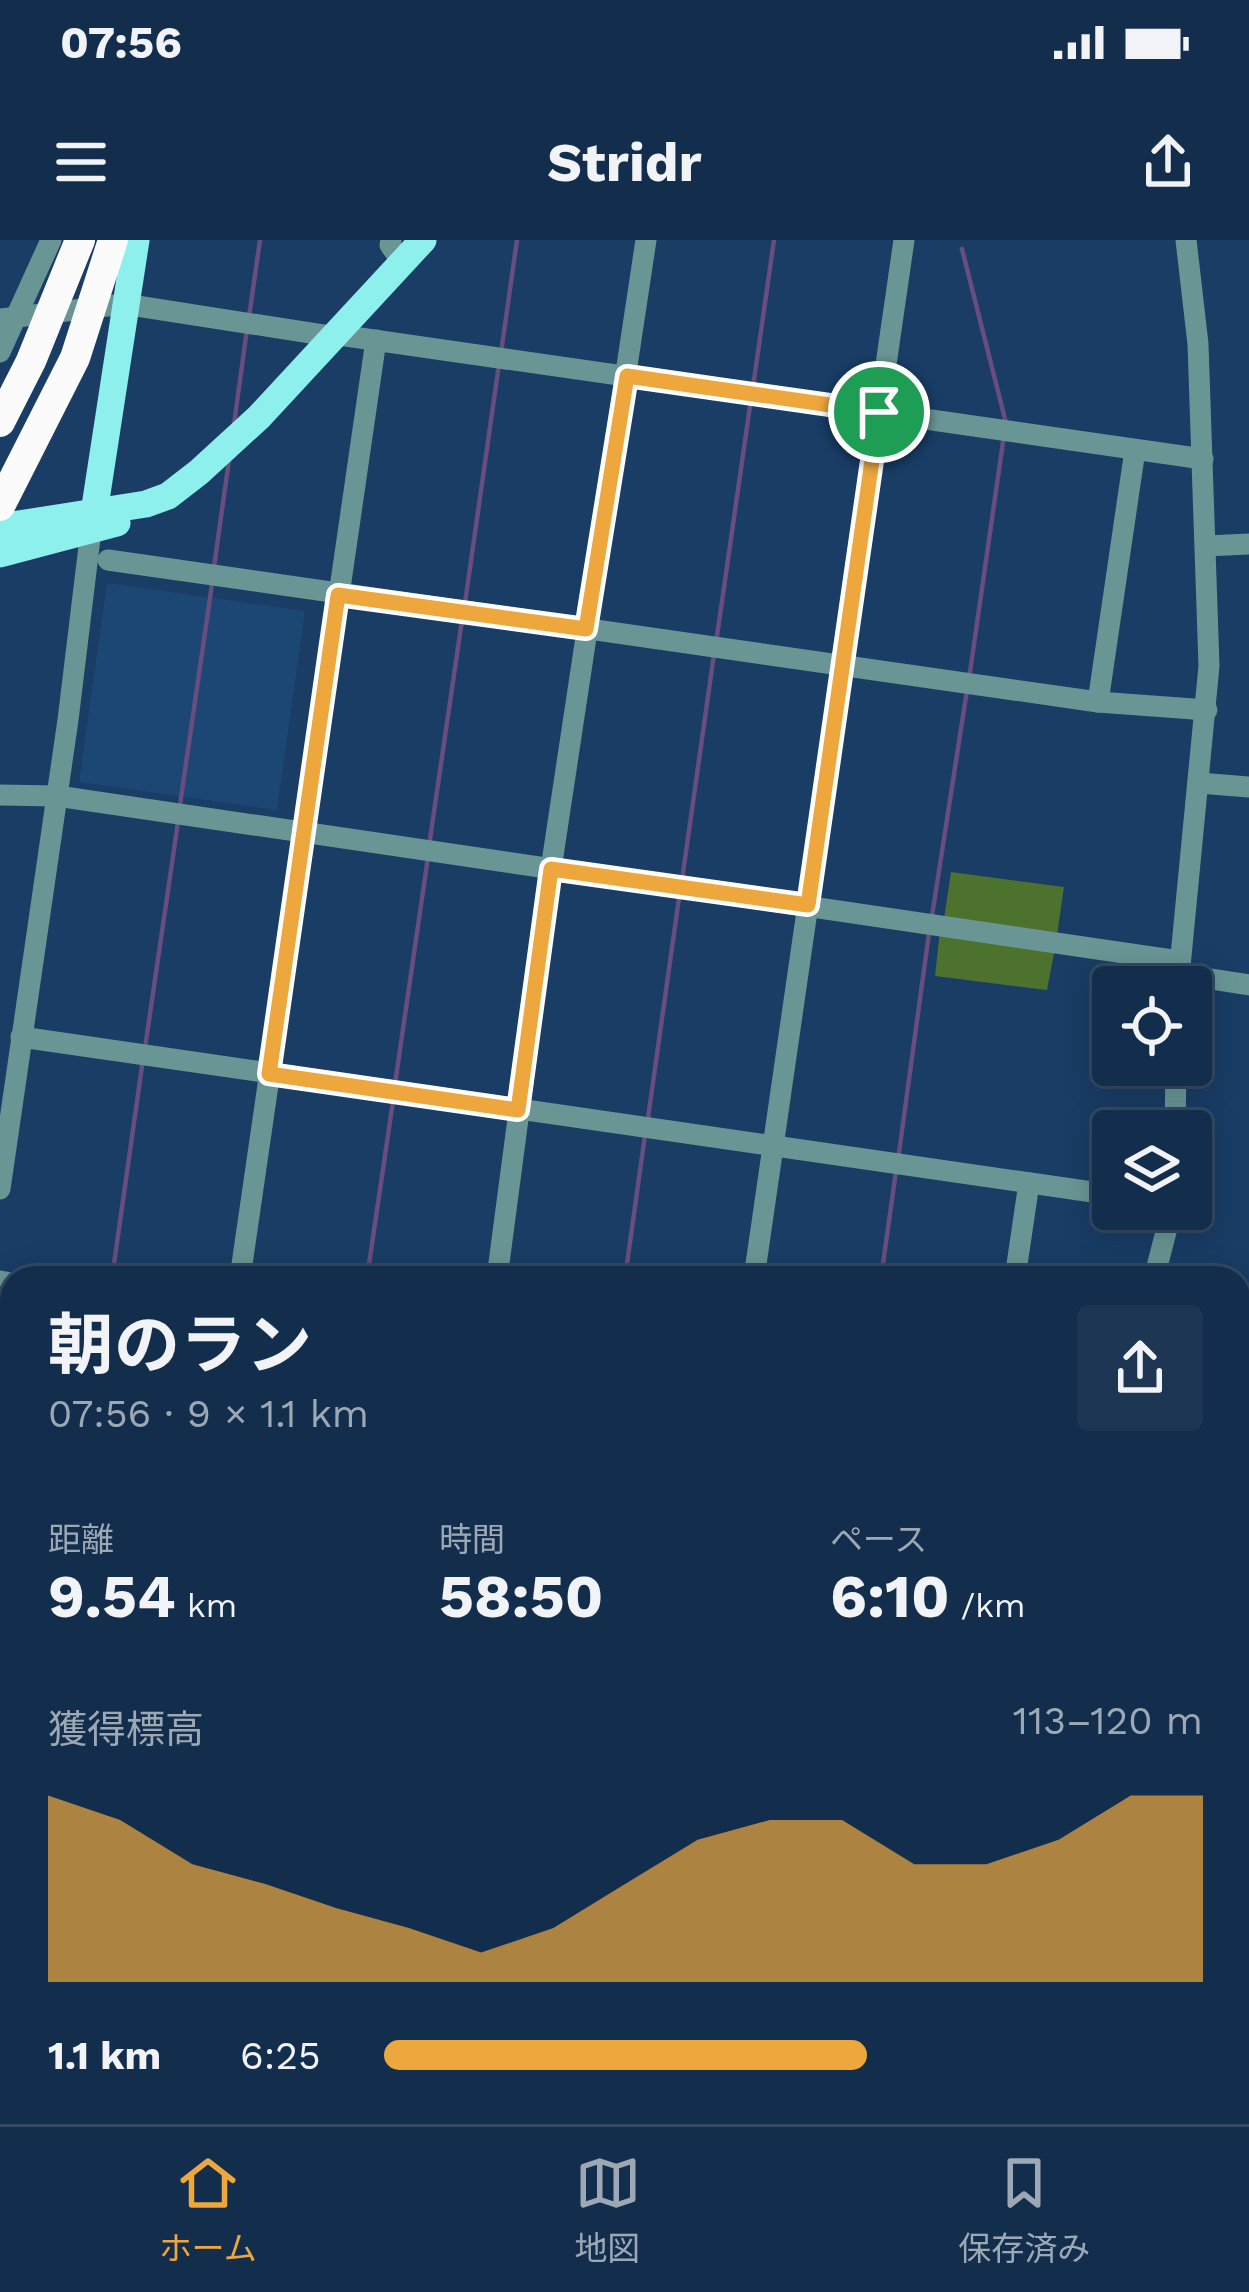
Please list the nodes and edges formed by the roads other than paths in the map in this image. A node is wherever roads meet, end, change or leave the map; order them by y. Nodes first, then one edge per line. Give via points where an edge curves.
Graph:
1 (51, 240) edge
2 (66, 240) edge
3 (80, 240) edge
4 (111, 240) edge
5 (136, 240) edge
6 (423, 240) edge
7 (646, 240) edge
8 (904, 240) edge
9 (1186, 240) edge
10 (397, 251) edge
11 (124, 304) junction
12 (9, 317) edge
13 (338, 336) junction
14 (376, 340) junction
15 (0, 352) edge
16 (627, 376) junction
17 (0, 383) edge
18 (879, 412) junction
19 (0, 422) edge
20 (1135, 450) junction
21 (1203, 459) junction
22 (0, 476) edge
23 (0, 506) edge
24 (93, 521) junction
25 (0, 527) edge
26 (1249, 544) edge
27 (1206, 546) junction
28 (0, 554) edge
29 (108, 560) dead end
30 (338, 595) junction
31 (586, 629) junction
32 (843, 667) junction
33 (1098, 702) junction
34 (1207, 710) junction
35 (1199, 783) junction
36 (1249, 788) edge
37 (0, 795) edge
38 (57, 796) junction
39 (303, 832) junction
40 (551, 869) junction
41 (808, 905) junction
42 (1136, 966) edge
43 (1180, 966) edge
44 (1212, 979) edge
45 (1249, 985) edge
46 (21, 1037) junction
47 (269, 1074) junction
48 (518, 1110) junction
49 (773, 1144) junction
50 (1028, 1183) junction
51 (0, 1189) edge
52 (1092, 1193) edge
53 (1167, 1230) edge
54 (242, 1266) edge
55 (498, 1266) edge
56 (756, 1266) edge
57 (1017, 1266) edge
58 (1157, 1266) edge

1 - 12 street
2 - 17 highway
3 - 19 highway, bridge
4 - 22 highway, bridge
4 - 23 highway, bridge via 75,358
5 - 11 main road
6 - 10 main road
7 - 16 street
8 - 18 street
9 - 21 street
10 - 13 main road
11 - 12 street
11 - 13 street
11 - 24 main road
12 - 15 street
13 - 14 street
13 - 24 main road via 204,484 172,505
14 - 16 street
14 - 30 street
16 - 18 street
16 - 31 street
18 - 20 street
18 - 32 street
20 - 21 street
20 - 33 street
21 - 27 street
24 - 25 main road
24 - 28 main road
24 - 38 street
26 - 27 street
27 - 34 street
29 - 30 street
30 - 31 street
30 - 39 street
31 - 32 street
31 - 40 street
32 - 33 street
32 - 41 street
33 - 34 street
34 - 35 street
35 - 36 street
35 - 43 street
37 - 38 street
38 - 39 street
38 - 46 street
39 - 40 street
39 - 47 street
40 - 41 street
40 - 48 street
41 - 42 street
41 - 49 street
44 - 45 street
46 - 47 street
46 - 51 street
47 - 48 street
47 - 54 street
48 - 49 street
48 - 55 street
49 - 50 street
49 - 56 street
50 - 52 street
50 - 57 street
53 - 58 street

